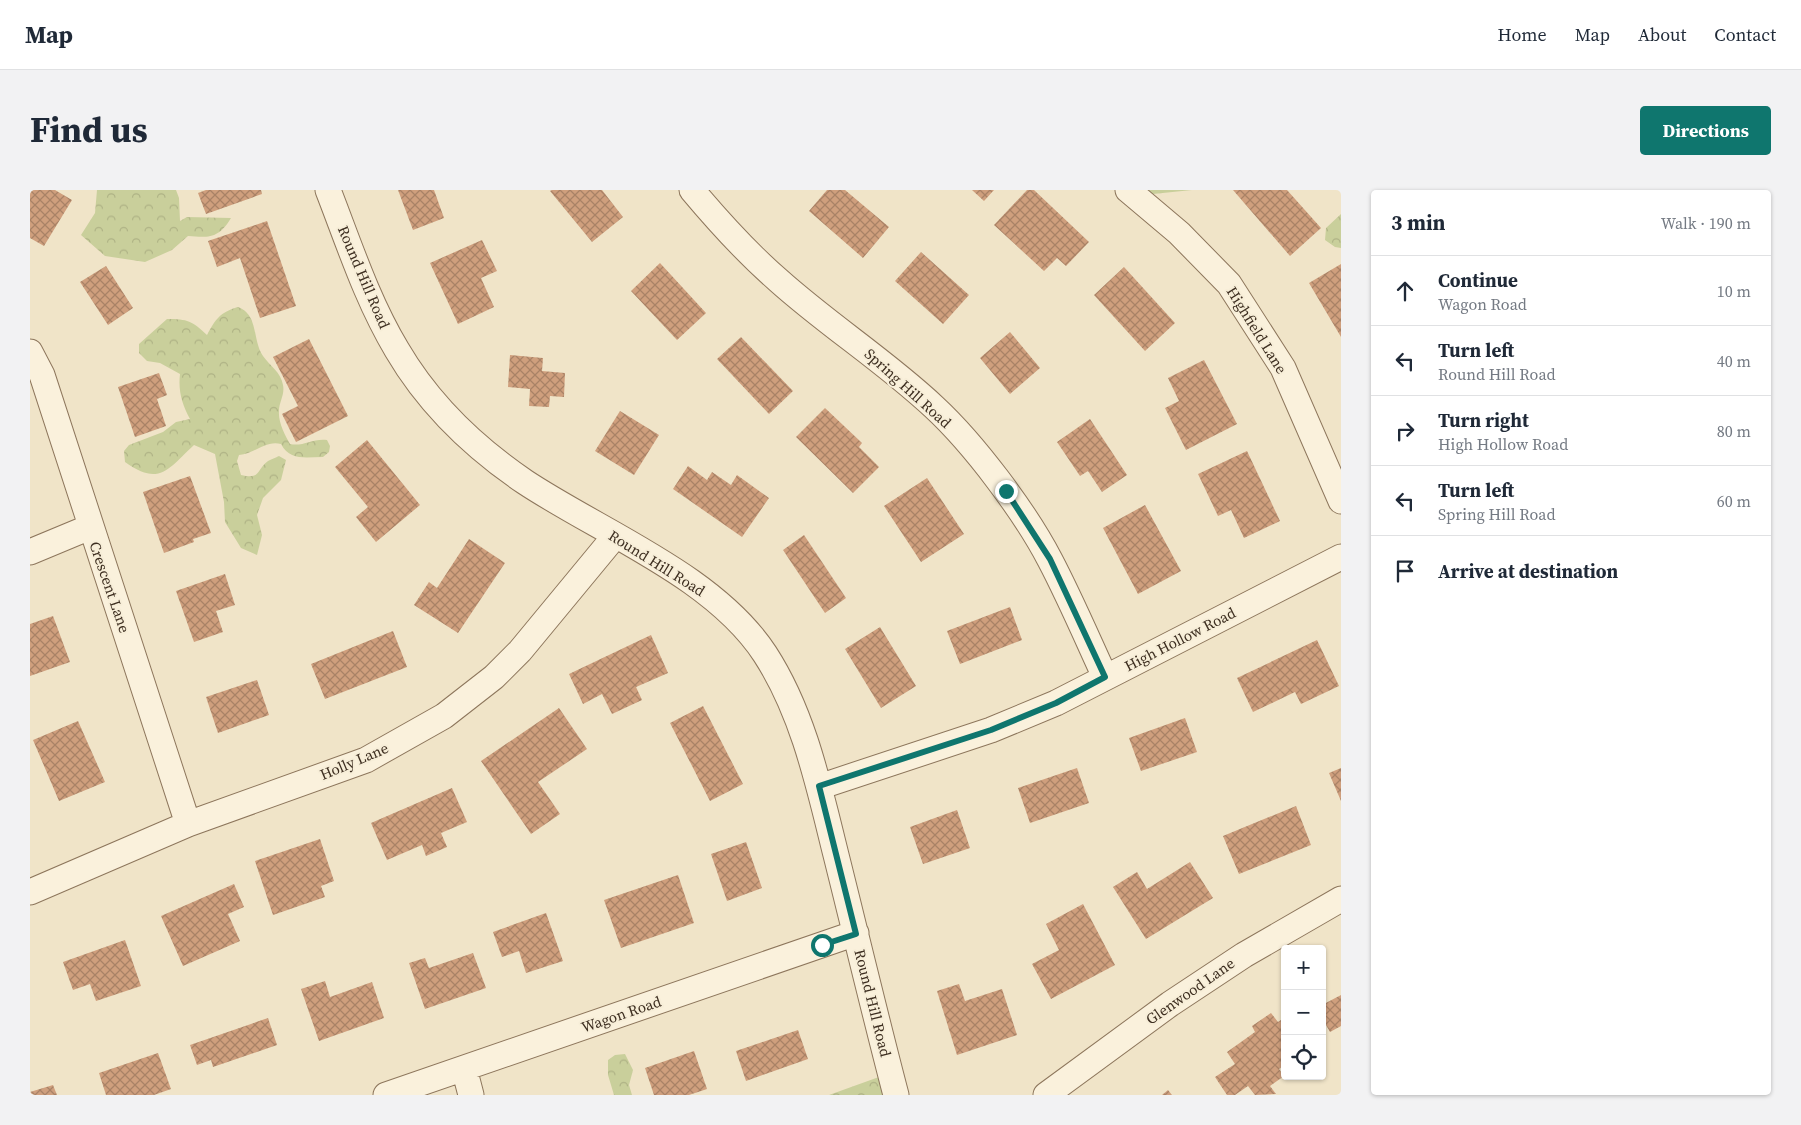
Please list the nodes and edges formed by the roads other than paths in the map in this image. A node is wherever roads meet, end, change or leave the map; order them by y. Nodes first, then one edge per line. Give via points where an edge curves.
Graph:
1 (328, 190) edge
2 (692, 190) edge
3 (1128, 190) edge
4 (30, 352) edge
5 (1341, 500) edge
6 (90, 527) junction
7 (615, 536) junction
8 (30, 552) edge
9 (1341, 557) edge
10 (1105, 677) junction
11 (819, 786) junction
12 (188, 824) junction
13 (30, 892) edge
14 (1341, 899) edge
15 (856, 934) junction
16 (464, 1068) junction
17 (386, 1095) edge
18 (471, 1095) edge
19 (896, 1095) edge
20 (1046, 1095) edge

1 - 7 street, Round Hill Road via 360,275 397,350 434,402 480,448 525,482
2 - 10 street, Spring Hill Road via 778,280 897,375 935,408 966,442 1006,491 1050,559
3 - 5 street, Highfield Lane via 1179,233 1229,284 1283,368
4 - 6 street, Crescent Lane via 42,376
6 - 8 street
6 - 12 street, Crescent Lane
7 - 11 street, Round Hill Road via 670,567 708,594 765,653 803,734
7 - 12 street, Holly Lane via 520,651 494,677 444,716 366,760
9 - 10 street, High Hollow Road
10 - 11 street, High Hollow Road via 1056,703 991,730
11 - 15 street, Round Hill Road
12 - 13 street, Holly Lane
14 - 20 street, Glenwood Lane via 1244,954
15 - 16 street, Wagon Road
15 - 19 street, Round Hill Road
16 - 17 street, Wagon Road
16 - 18 street

